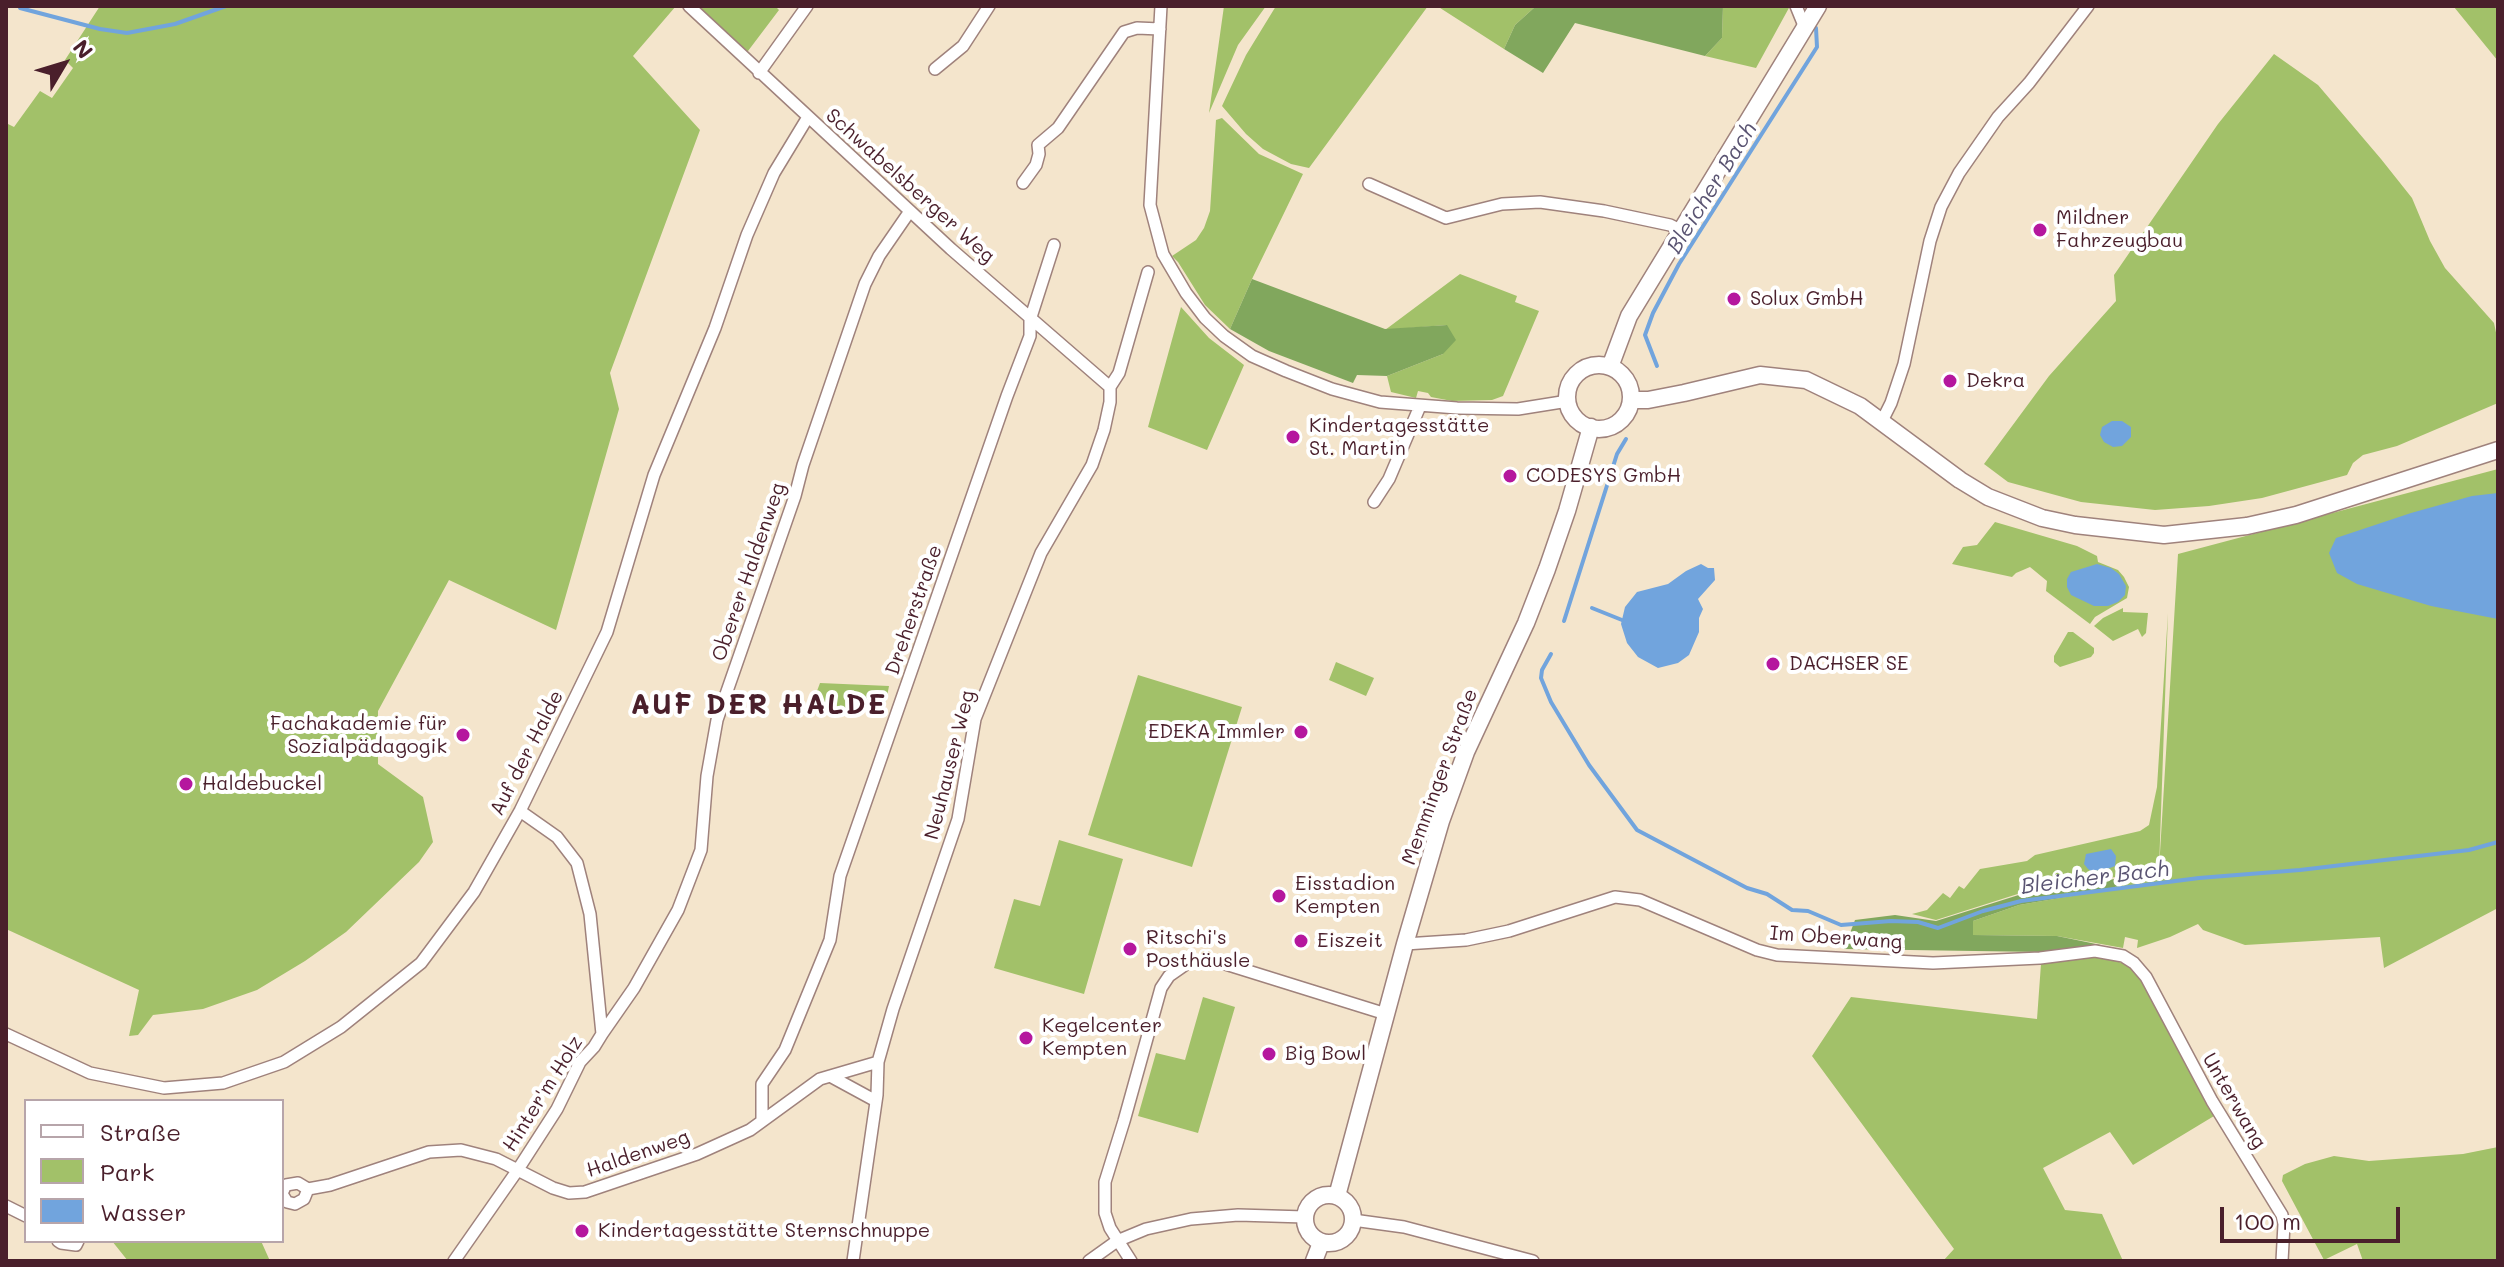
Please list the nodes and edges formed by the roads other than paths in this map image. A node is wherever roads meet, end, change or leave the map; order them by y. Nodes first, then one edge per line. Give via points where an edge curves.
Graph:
1 (689, 6) edge
2 (807, 6) edge
3 (989, 6) edge
4 (1161, 6) edge
5 (1796, 6) edge
6 (1818, 6) edge
7 (2088, 6) edge
8 (1805, 28) junction
9 (1160, 29) junction
10 (935, 69) dead end
11 (759, 73) junction
12 (808, 117) junction
13 (1023, 183) dead end
14 (1369, 184) dead end
15 (910, 211) junction
16 (1680, 230) junction
17 (1054, 245) dead end
18 (1148, 272) dead end
19 (1030, 320) junction
20 (1610, 367) junction
21 (1110, 387) junction
22 (1631, 400) junction
23 (1568, 401) junction
24 (1420, 406) junction
25 (1882, 421) junction
26 (1591, 427) junction
27 (2498, 450) edge
28 (1374, 502) dead end
29 (520, 811) junction
30 (1405, 944) junction
31 (2134, 963) joint
32 (1386, 1014) junction
33 (6, 1034) edge
34 (602, 1034) junction
35 (878, 1062) junction
36 (830, 1076) junction
37 (876, 1101) junction
38 (762, 1121) junction
39 (517, 1171) junction
40 (284, 1190) edge
41 (1337, 1196) junction
42 (6, 1206) edge
43 (24, 1215) edge
44 (1305, 1217) junction
45 (1353, 1220) junction
46 (1117, 1241) junction
47 (1321, 1243) junction
48 (454, 1261) edge
49 (853, 1261) edge
50 (1089, 1261) edge
51 (1131, 1261) edge
52 (1314, 1261) edge
53 (1533, 1261) edge
54 (2282, 1261) edge

1 - 11 street, Schwabelsberger Weg
2 - 11 street
3 - 10 street via 963,46
4 - 9 street
5 - 8 street
6 - 8 main road
7 - 25 street via 1998,117 1941,207 1904,364
8 - 16 main road
9 - 13 street via 1124,32 1058,128 1038,145 1036,165
9 - 24 street via 1150,205 1163,254 1186,293 1205,318 1252,356 1356,396
11 - 12 street, Schwabelsberger Weg
12 - 15 street, Schwabelsberger Weg
12 - 29 street, Auf der Halde via 774,173 747,235 654,475 607,632
14 - 16 street via 1446,218 1502,204 1540,202
15 - 19 street, Schwabelsberger Weg
15 - 34 street, Oberer Haldenweg via 865,284 717,720 701,850 678,910
16 - 20 main road via 1629,316
17 - 19 street, Dreherstraße
18 - 21 street via 1119,373
19 - 21 street, Schwabelsberger Weg
19 - 38 street, Dreherstraße via 1030,336 840,876 830,940 785,1050 762,1084
20 - 22 main road via 1626,380
20 - 23 main road via 1579,372
21 - 35 street, Neuhauser Weg via 1092,465 1041,553 985,690 958,819
22 - 25 main road via 1760,375 1806,380
22 - 26 main road via 1621,420 1602,429
23 - 24 street via 1518,409
23 - 26 main road via 1576,418
24 - 28 street
25 - 27 main road via 1988,497 2053,521 2164,535 2296,515
26 - 30 main road, Memminger Straße via 1547,569 1441,821
29 - 33 street, Auf der Halde via 474,892 421,963 341,1027 284,1062 223,1083 164,1088 90,1073
29 - 34 street, Hinter'm Holz via 557,837 577,863 590,914
30 - 31 street, Im Oberwang via 1509,931 1615,897 1640,900 1777,955 1933,963 2095,951
30 - 32 main road, Memminger Straße
31 - 54 street, Unterwang via 2282,1215
32 - 41 main road, Memminger Straße
32 - 46 street via 1219,962 1189,962 1177,969 1161,988 1105,1182 1105,1213
34 - 39 street, Hinter'm Holz
35 - 36 street, Haldenweg
35 - 37 street, Neuhauser Weg
36 - 37 street
36 - 38 street, Haldenweg
37 - 49 street, Neuhauser Weg
38 - 39 street, Haldenweg via 697,1154 585,1192 569,1193
39 - 40 street, Haldenweg via 461,1150 429,1152 330,1185 308,1189 298,1183
39 - 48 street, Hinter'm Holz
41 - 44 main road via 1319,1197
41 - 45 main road via 1350,1208
42 - 43 street
44 - 46 street via 1191,1219
44 - 47 main road via 1309,1232
45 - 47 main road via 1342,1240
45 - 53 street via 1404,1227
46 - 50 street
46 - 51 street
47 - 52 main road

